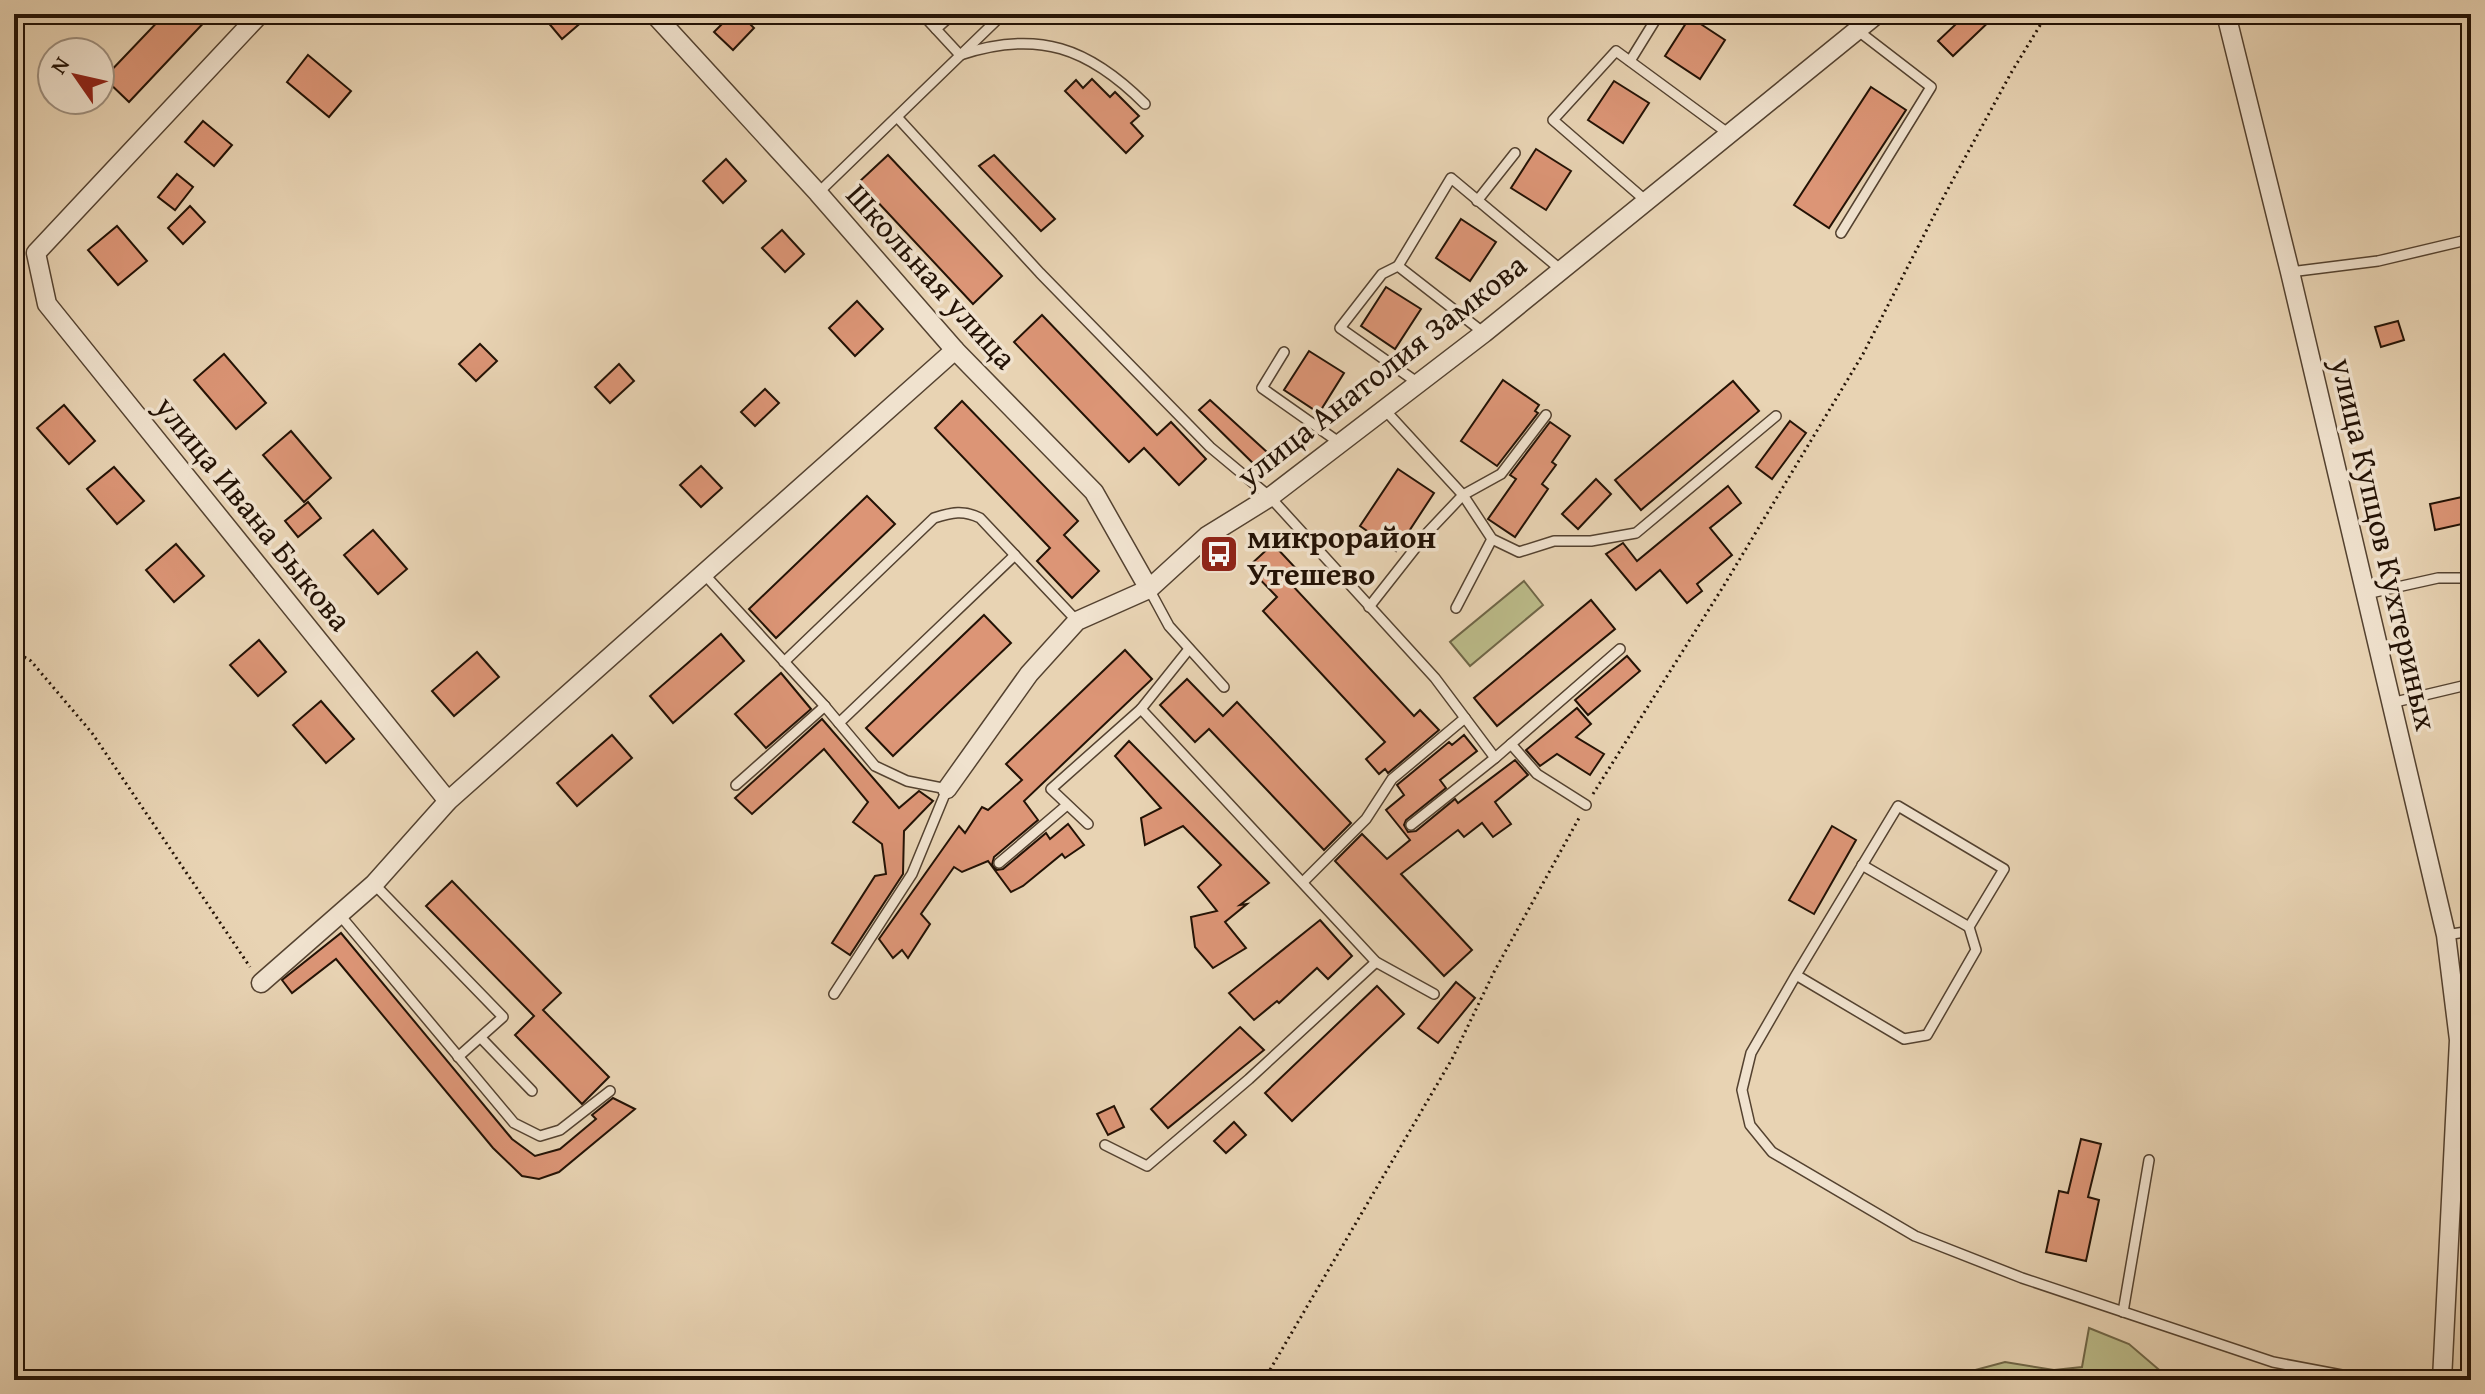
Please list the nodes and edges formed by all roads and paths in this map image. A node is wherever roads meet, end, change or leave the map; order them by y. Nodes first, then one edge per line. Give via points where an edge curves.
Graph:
1 (260, 14) edge
2 (654, 14) edge
3 (922, 14) edge
4 (953, 14) edge
5 (1003, 14) edge
6 (1659, 14) edge
7 (1877, 14) edge
8 (2047, 14) edge
9 (2226, 14) edge
10 (936, 29) junction
11 (1857, 30) junction
12 (960, 55) junction
13 (1630, 61) junction
14 (1145, 104) dead end
15 (897, 117) junction
16 (1729, 134) junction
17 (1515, 153) dead end
18 (818, 193) junction
19 (1645, 200) junction
20 (1477, 201) junction
21 (1841, 233) dead end
22 (2471, 239) edge
23 (1398, 266) junction
24 (1560, 269) junction
25 (2290, 272) junction
26 (1484, 333) junction
27 (955, 350) junction
28 (1284, 352) dead end
29 (1418, 383) junction
30 (1384, 409) junction
31 (1546, 415) dead end
32 (1776, 416) dead end
33 (1340, 443) junction
34 (1463, 495) junction
35 (1270, 497) junction
36 (1492, 539) junction
37 (1015, 555) junction
38 (705, 575) junction
39 (2471, 578) edge
40 (1149, 589) junction
41 (2366, 594) junction
42 (1369, 607) junction
43 (1456, 608) dead end
44 (1077, 621) junction
45 (1189, 649) junction
46 (1620, 649) dead end
47 (14, 651) edge
48 (784, 662) junction
49 (2471, 684) edge
50 (1224, 687) dead end
51 (2391, 703) junction
52 (825, 706) junction
53 (1141, 709) junction
54 (1465, 718) junction
55 (839, 723) junction
56 (1511, 744) junction
57 (1495, 758) junction
58 (736, 785) dead end
59 (947, 789) junction
60 (448, 801) junction
61 (1067, 805) junction
62 (1586, 805) junction
63 (1088, 824) dead end
64 (1411, 825) dead end
65 (999, 863) dead end
66 (1862, 865) junction
67 (1303, 882) junction
68 (374, 884) junction
69 (339, 914) junction
70 (1969, 927) junction
71 (2471, 931) edge
72 (2446, 935) junction
73 (1376, 962) junction
74 (1796, 975) junction
75 (261, 983) joint
76 (834, 994) dead end
77 (1434, 994) dead end
78 (481, 1038) junction
79 (458, 1057) junction
80 (532, 1091) dead end
81 (610, 1091) dead end
82 (1105, 1145) dead end
83 (2149, 1160) dead end
84 (2123, 1312) junction
85 (1264, 1380) edge
86 (2368, 1380) edge
87 (2442, 1380) edge

1 - 60 street, улица Ивана Быкова via 36,253 47,304
2 - 18 street, Школьная улица
3 - 10 lane
4 - 10 lane
5 - 12 lane
6 - 13 lane
7 - 11 street, улица Анатолия Замкова
8 - 62 path via 1863,354
9 - 25 street, улица Купцов Кухтериных
10 - 12 lane
11 - 16 street, улица Анатолия Замкова
11 - 21 lane via 1931,87
12 - 14 lane via 1028,43 1070,50 1100,65
12 - 15 lane
13 - 16 lane
13 - 19 lane via 1616,51 1553,120
15 - 18 lane
15 - 35 lane via 1210,447
16 - 19 street, улица Анатолия Замкова
17 - 20 lane
18 - 27 street, Школьная улица
19 - 24 street, улица Анатолия Замкова
20 - 23 lane via 1451,178
20 - 24 lane
22 - 25 lane via 2378,261
23 - 26 lane
23 - 29 lane via 1382,274 1340,328
24 - 26 street, улица Анатолия Замкова
25 - 41 street, улица Купцов Кухтериных
26 - 29 street, улица Анатолия Замкова
27 - 38 street
27 - 40 street, Школьная улица via 1094,492
28 - 33 lane via 1262,388
29 - 30 street, улица Анатолия Замкова
30 - 33 street, улица Анатолия Замкова
30 - 34 lane
31 - 34 lane via 1501,474
32 - 36 lane via 1636,533 1554,541 1519,552
33 - 35 street, улица Анатолия Замкова
34 - 36 lane
34 - 42 lane
35 - 40 street, улица Анатолия Замкова via 1207,536
35 - 42 lane
36 - 43 lane
37 - 44 lane
37 - 48 lane via 968,512 934,518
37 - 55 lane
38 - 48 lane
38 - 60 street
39 - 41 lane via 2438,578
40 - 44 street, улица Анатолия Замкова
40 - 45 lane
41 - 51 street, улица Купцов Кухтериных
42 - 54 lane
44 - 59 street, улица Анатолия Замкова via 1029,674
45 - 50 lane
45 - 53 lane
46 - 56 lane
47 - 75 path via 31,661 92,733
48 - 52 lane
49 - 51 lane
51 - 72 street, улица Купцов Кухтериных
52 - 55 lane
52 - 58 lane
53 - 61 lane via 1051,789
53 - 67 lane
54 - 57 lane
54 - 67 lane via 1392,779 1366,819
55 - 59 lane via 875,766 907,781
56 - 57 lane
56 - 62 lane via 1537,774
57 - 64 lane
59 - 76 lane via 912,874
60 - 68 street
61 - 63 lane
61 - 65 lane
62 - 85 path via 1452,1059
66 - 70 lane
66 - 70 lane via 1898,806 2004,869
66 - 74 lane
67 - 73 lane
68 - 69 street
68 - 78 lane via 503,1017
69 - 75 street
69 - 79 lane
70 - 74 lane via 1976,950 1927,1035 1904,1039
71 - 72 lane
72 - 87 street, улица Купцов Кухтериных via 2459,1040
73 - 77 lane
73 - 82 lane via 1147,1166
74 - 84 lane via 1751,1053 1742,1090 1750,1125 1772,1152 1915,1236
78 - 79 lane
78 - 80 lane
79 - 81 lane via 514,1123 540,1136 560,1130
83 - 84 lane
84 - 86 lane via 2273,1362

